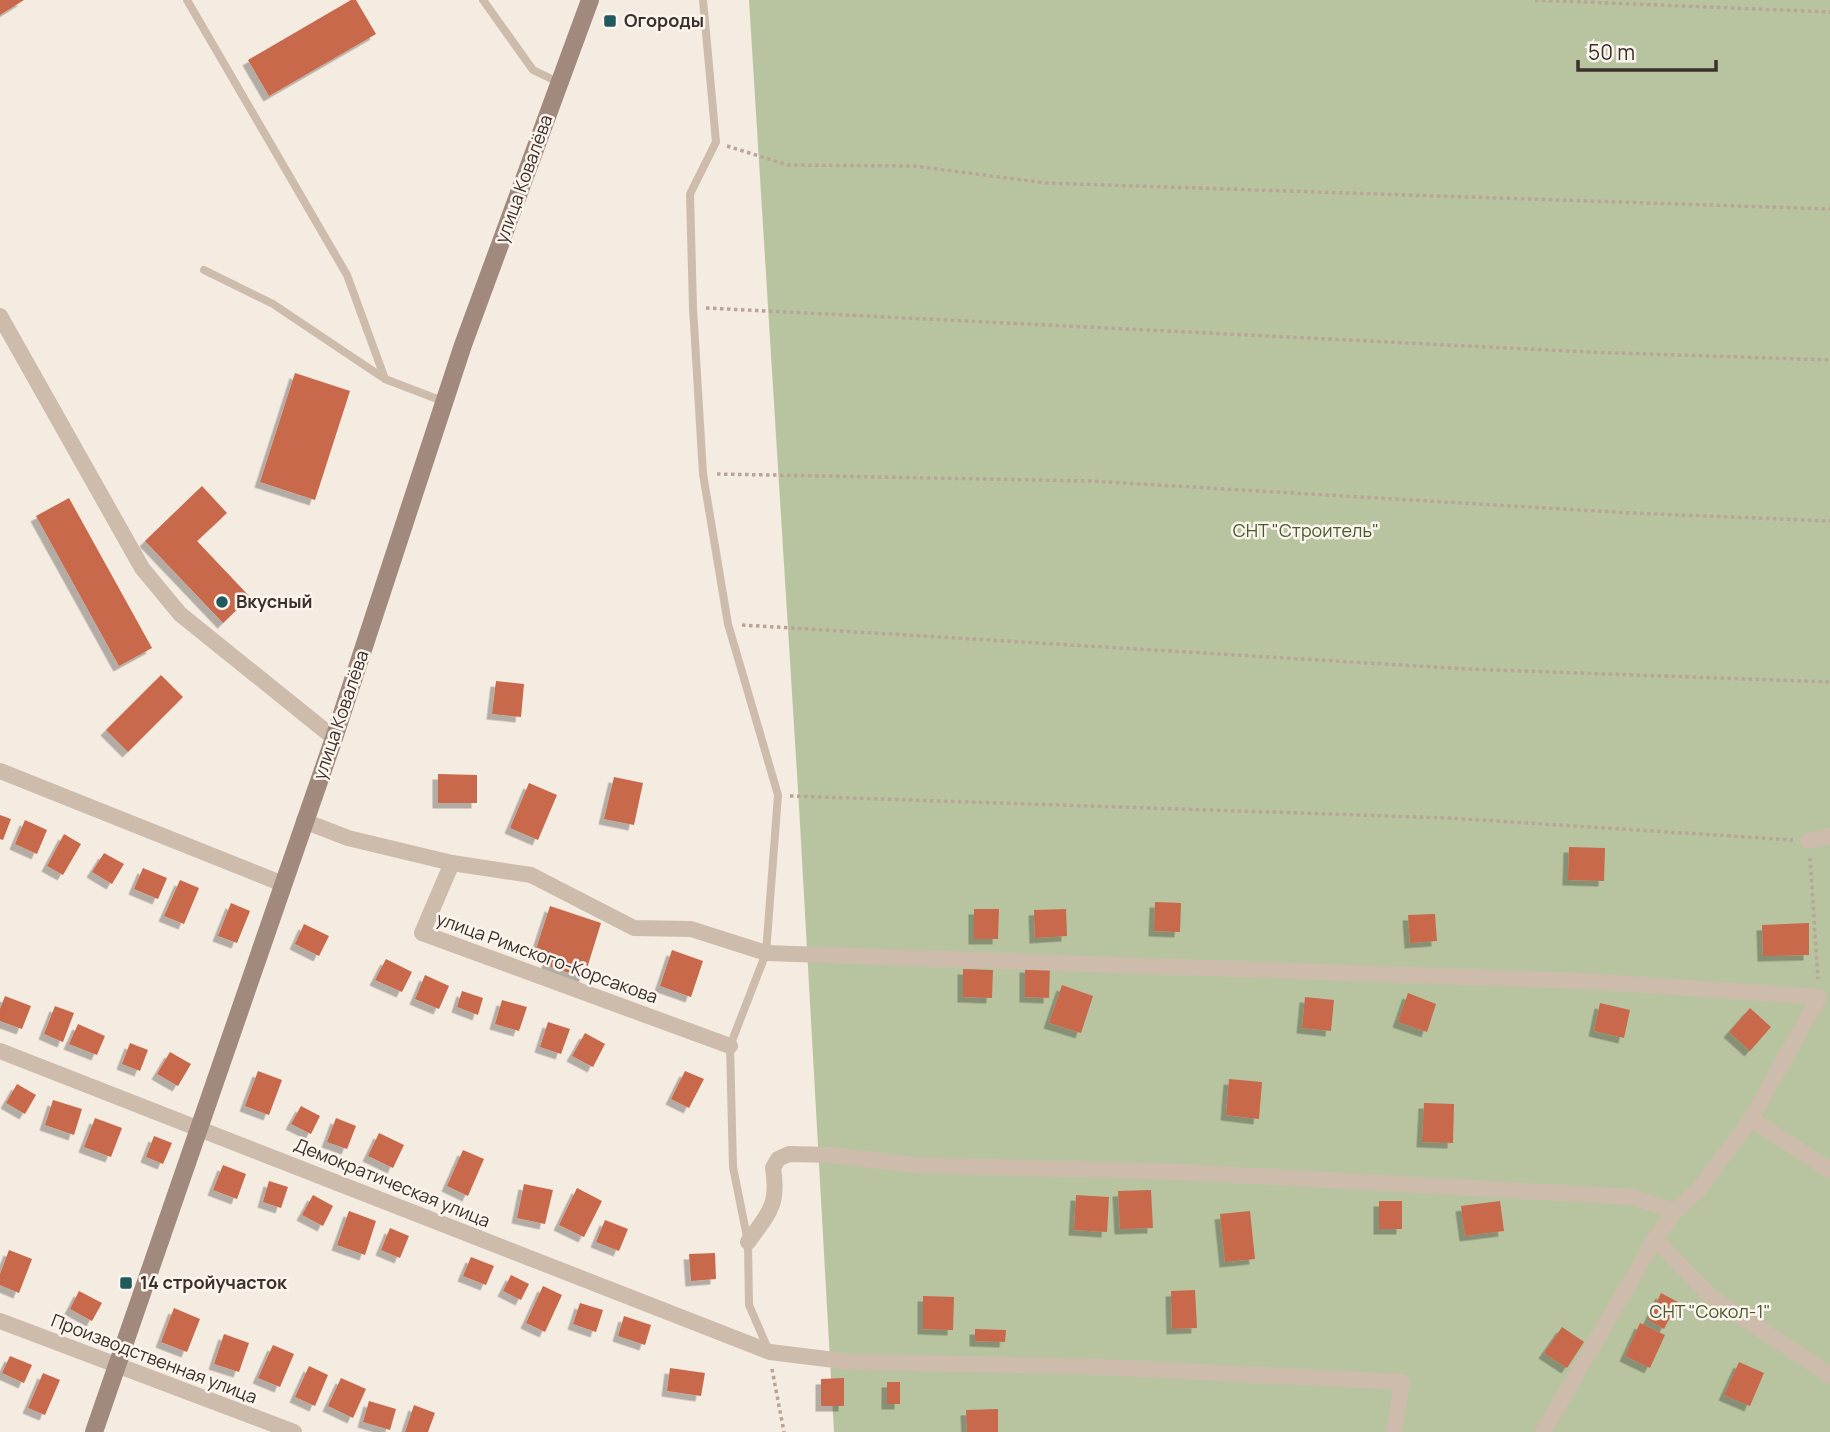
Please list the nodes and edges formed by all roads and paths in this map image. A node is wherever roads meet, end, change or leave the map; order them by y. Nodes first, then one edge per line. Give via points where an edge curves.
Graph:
1 (187, 0) edge
2 (483, 0) edge
3 (590, 0) edge
4 (703, 0) edge
5 (1535, 0) edge
6 (1830, 12) edge
7 (560, 83) junction
8 (716, 142) junction
9 (1830, 209) edge
10 (204, 270) dead end
11 (693, 308) junction
12 (0, 316) edge
13 (1830, 360) edge
14 (385, 379) junction
15 (445, 402) junction
16 (704, 474) junction
17 (1830, 521) edge
18 (728, 624) junction
19 (1830, 682) edge
20 (334, 738) junction
21 (0, 771) edge
22 (778, 795) junction
23 (304, 821) junction
24 (1830, 836) edge
25 (1808, 841) junction
26 (452, 863) junction
27 (283, 884) junction
28 (766, 953) junction
29 (1826, 1000) edge
30 (730, 1046) junction
31 (0, 1051) edge
32 (1751, 1119) junction
33 (199, 1127) junction
34 (1830, 1170) edge
35 (1675, 1211) junction
36 (1655, 1240) junction
37 (748, 1242) junction
38 (0, 1321) edge
39 (769, 1352) junction
40 (117, 1365) junction
41 (1830, 1375) edge
42 (94, 1432) edge
43 (294, 1432) edge
44 (784, 1432) edge
45 (1394, 1432) edge
46 (1543, 1432) edge

1 - 14 lane via 346,275
2 - 7 lane via 533,70
3 - 7 street, улица Ковалёва
4 - 8 lane
5 - 6 path
7 - 15 street, улица Ковалёва
8 - 9 path via 788,165 914,166 1046,183
8 - 11 lane via 690,194
10 - 14 lane via 273,304
11 - 13 path
11 - 16 lane
12 - 20 street via 142,568 180,614
14 - 15 lane
15 - 20 street, улица Ковалёва
16 - 17 path via 1090,481
16 - 18 lane
18 - 19 path via 1467,669
18 - 22 lane
20 - 23 street, улица Ковалёва
21 - 27 street
22 - 25 path via 1449,818
22 - 28 lane
23 - 26 street via 348,838
23 - 27 street, улица Ковалёва
24 - 25 street
25 - 29 path
26 - 28 street via 531,875 634,928 691,929
26 - 30 street, улица Римского-Корсакова via 422,933
27 - 33 street, улица Ковалёва
28 - 29 street via 1586,981
28 - 30 lane
29 - 32 street
30 - 37 lane via 733,1167
31 - 33 street, Демократическая улица
32 - 34 street
32 - 35 street via 1699,1189
33 - 39 street, Демократическая улица
33 - 40 street, улица Ковалёва
35 - 36 street
35 - 37 street via 1619,1196 1183,1172 913,1165 789,1154 773,1168 774,1207
36 - 41 street via 1711,1297
36 - 46 street
37 - 39 lane via 749,1305
38 - 40 street, Производственная улица
39 - 44 path
39 - 45 street, Демократическая улица via 851,1362 1080,1366 1402,1382
40 - 42 street, улица Ковалёва
40 - 43 street, Производственная улица

